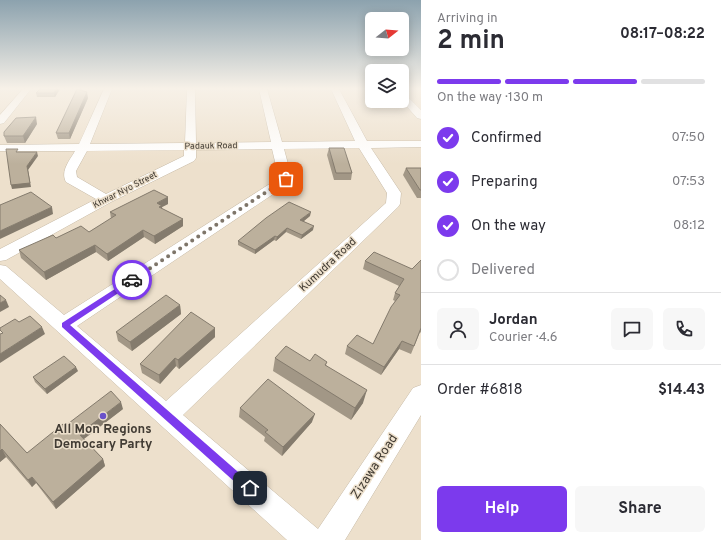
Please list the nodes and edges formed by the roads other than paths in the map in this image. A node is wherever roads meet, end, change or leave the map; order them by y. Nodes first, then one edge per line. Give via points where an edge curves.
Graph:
1 (97, 114) edge
2 (191, 114) edge
3 (269, 114) edge
4 (348, 114) edge
5 (421, 144) edge
6 (276, 145) junction
7 (363, 145) junction
8 (191, 146) junction
9 (83, 147) junction
10 (0, 148) edge
11 (106, 199) junction
12 (0, 256) edge
13 (0, 270) edge
14 (64, 325) junction
15 (421, 395) edge
16 (166, 416) junction
17 (309, 540) edge
18 (328, 540) edge

1 - 9 street
2 - 8 street, Khwar Nyo Street
3 - 6 street
4 - 7 street, Kumudra Road
5 - 7 street, Padauk Road
6 - 7 street, Padauk Road
6 - 8 street, Padauk Road
6 - 14 street via 286,179
7 - 16 street, Kumudra Road via 394,193 393,204
8 - 9 street, Padauk Road
8 - 11 street, Khwar Nyo Street via 190,158
9 - 10 street, Padauk Road
9 - 11 street via 70,171 71,179
11 - 12 street, Khwar Nyo Street
13 - 14 street
14 - 16 street
15 - 18 street, Zizawa Road
16 - 17 street

